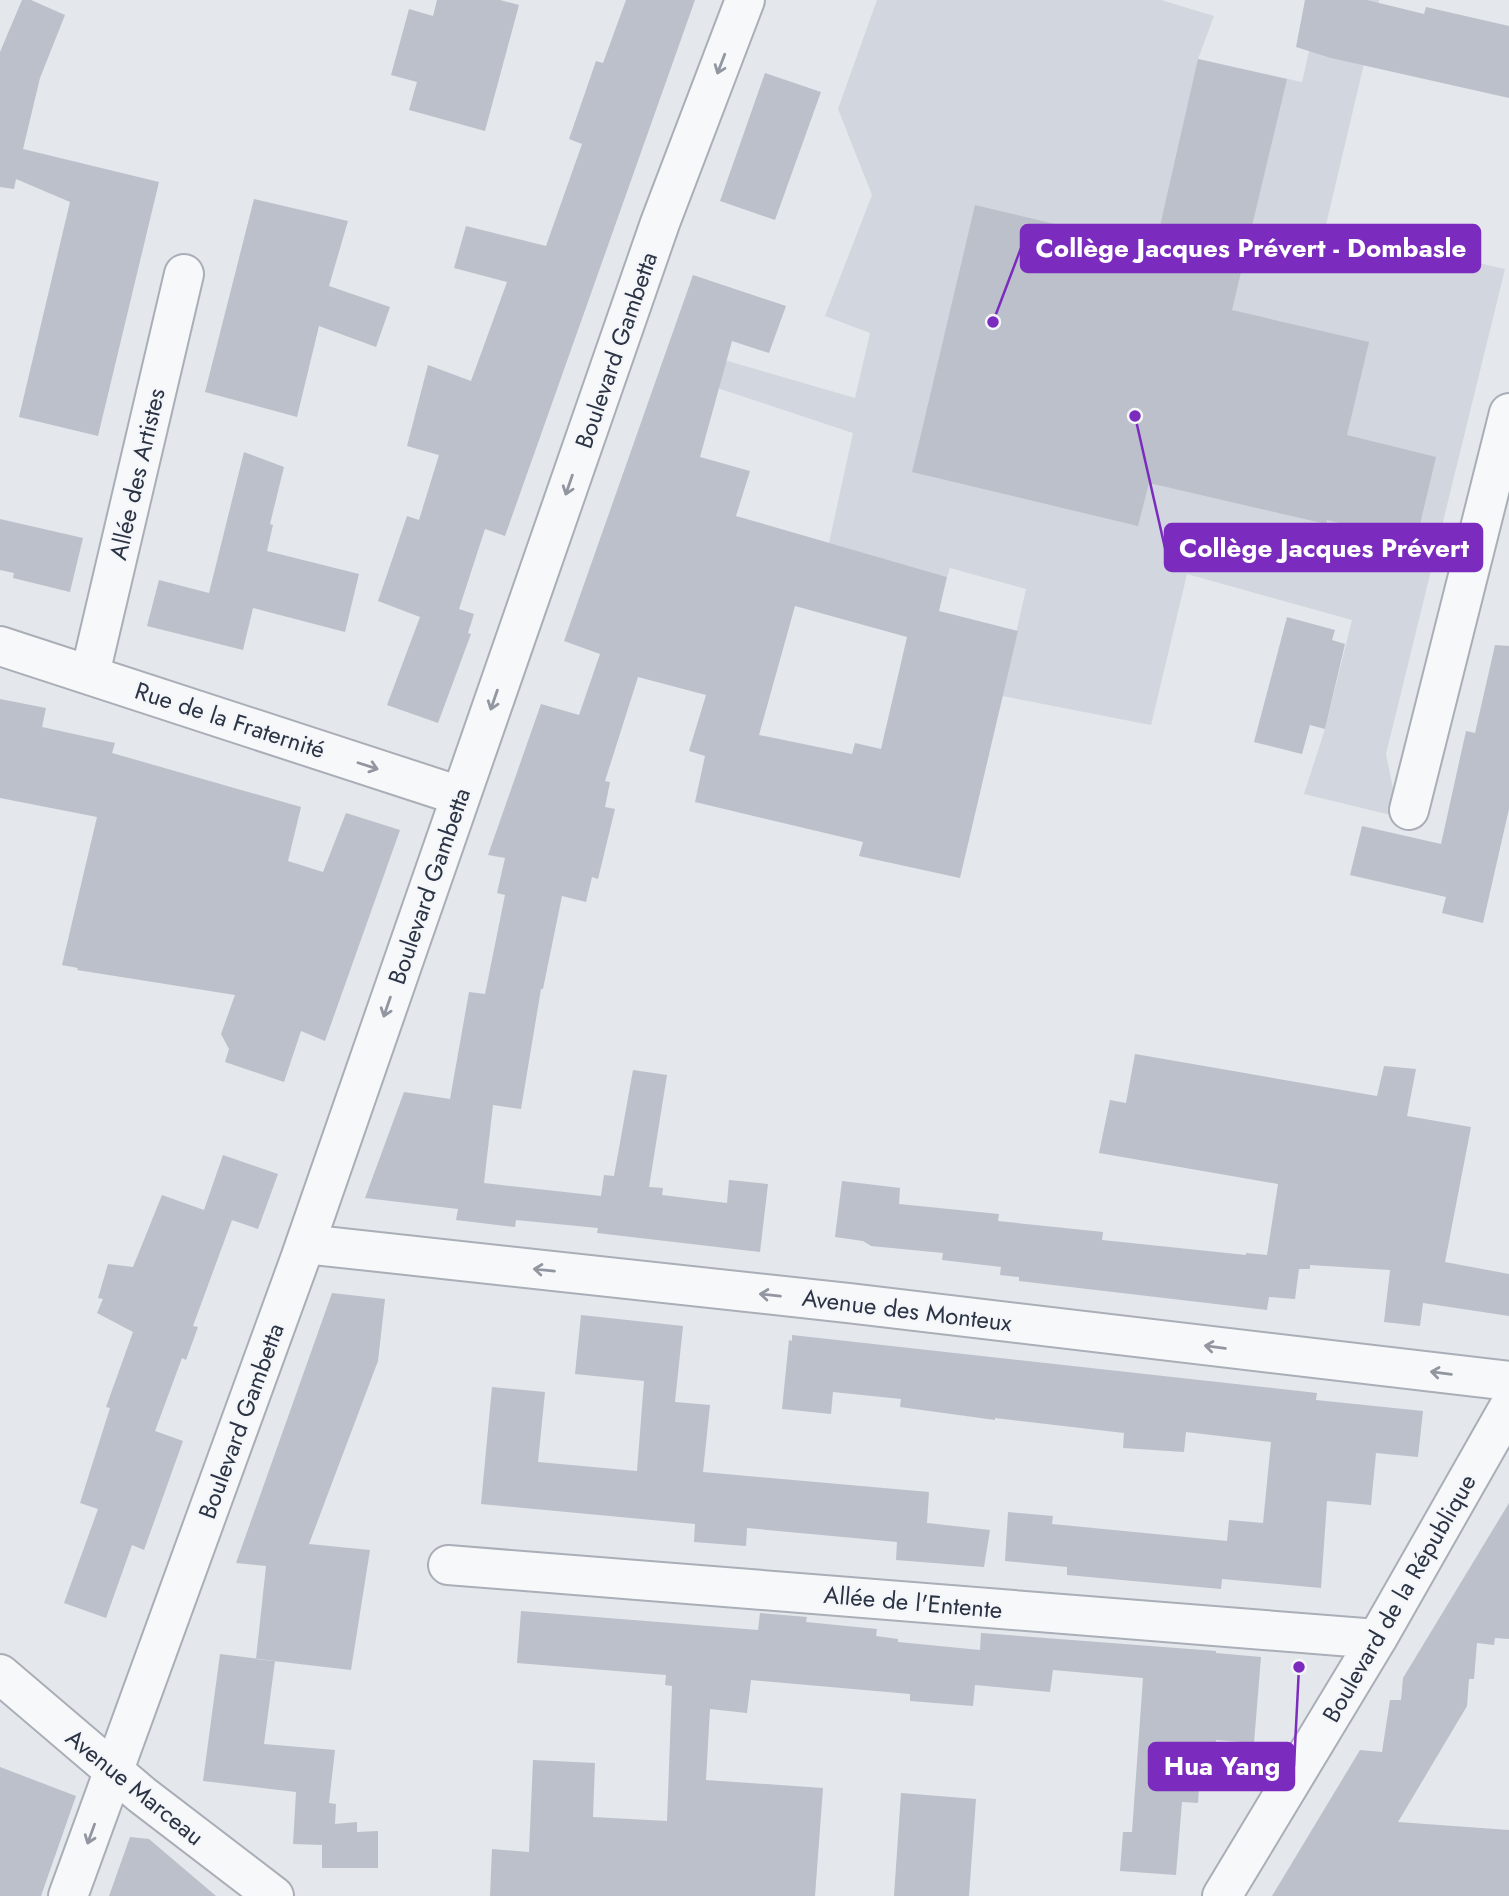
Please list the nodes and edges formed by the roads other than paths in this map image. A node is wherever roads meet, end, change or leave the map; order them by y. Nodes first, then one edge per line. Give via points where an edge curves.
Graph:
1 (745, 0) edge
2 (184, 274) dead end
3 (1509, 413) edge
4 (0, 646) edge
5 (90, 674) junction
6 (460, 796) junction
7 (1409, 810) dead end
8 (305, 1244) junction
9 (1509, 1381) edge
10 (1509, 1407) edge
11 (1498, 1444) edge
12 (448, 1564) dead end
13 (1377, 1639) junction
14 (0, 1674) edge
15 (113, 1772) junction
16 (68, 1896) edge
17 (274, 1896) edge
18 (1222, 1896) edge

1 -> 6 street, Boulevard Gambetta via 660,223
2 - 5 street, Allée des Artistes
3 - 7 street
4 - 5 street, Rue de la Fraternité
5 -> 6 street, Rue de la Fraternité
6 -> 8 street, Boulevard Gambetta
9 -> 8 street, Avenue des Monteux
8 - 15 street, Boulevard Gambetta
10 - 11 street, Boulevard de la République
11 - 13 street, Boulevard de la République
12 - 13 street, Allée de l'Entente
13 - 18 street, Boulevard de la République
14 - 15 street, Avenue Marceau
15 -> 16 street, Boulevard Gambetta
15 - 17 street, Avenue Marceau

